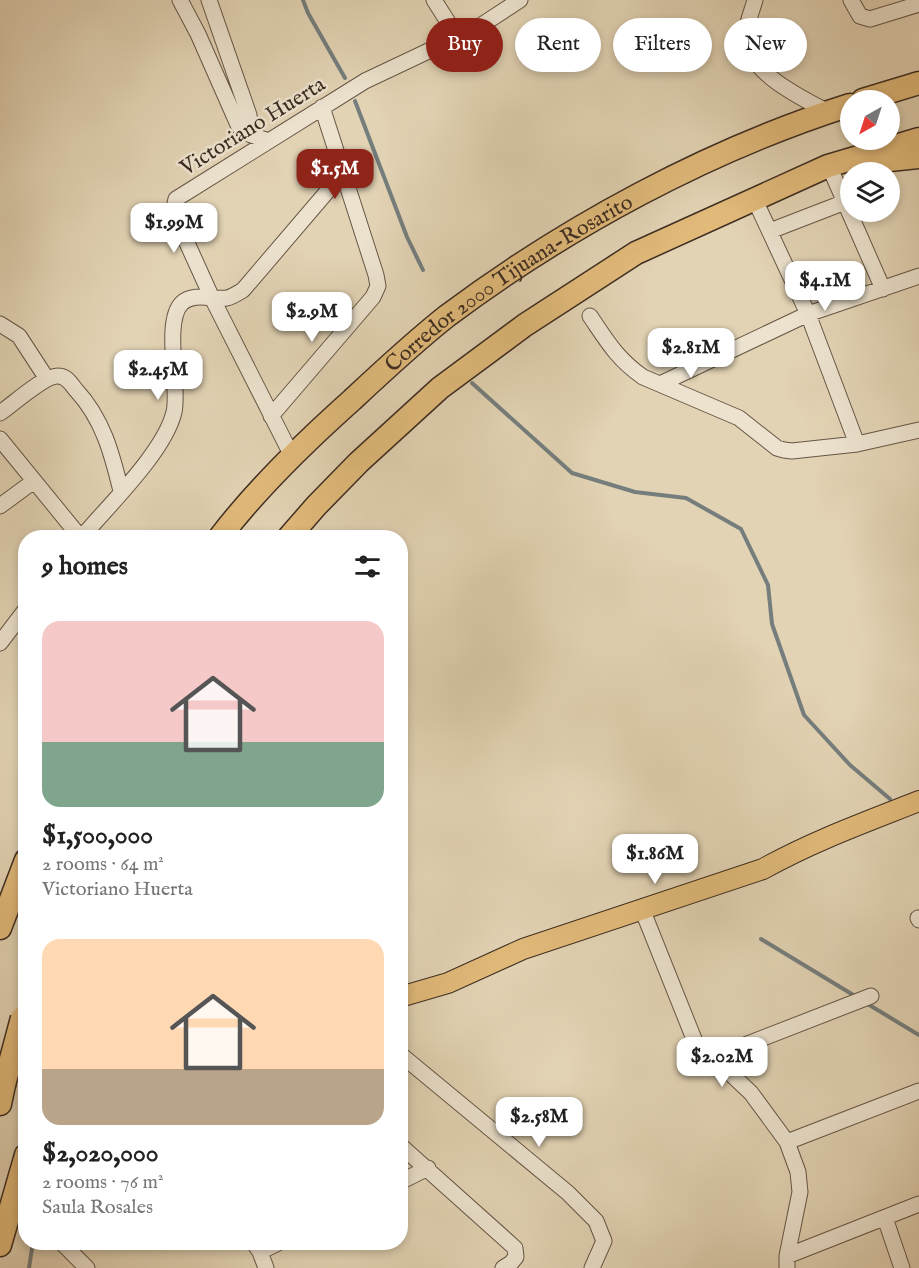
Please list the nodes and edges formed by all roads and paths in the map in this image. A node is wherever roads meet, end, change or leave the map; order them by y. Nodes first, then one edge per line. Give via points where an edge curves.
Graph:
1 (180, 0) edge
2 (209, 0) edge
3 (434, 0) edge
4 (520, 0) edge
5 (755, 0) edge
6 (856, 2) edge
7 (919, 4) edge
8 (445, 18) edge
9 (494, 18) edge
10 (426, 52) edge
11 (919, 84) edge
12 (898, 90) edge
13 (322, 106) junction
14 (840, 108) edge
15 (828, 112) junction
16 (251, 135) junction
17 (919, 138) edge
18 (269, 141) junction
19 (919, 157) edge
20 (828, 166) junction
21 (344, 173) junction
22 (840, 191) edge
23 (754, 198) junction
24 (840, 204) edge
25 (854, 222) edge
26 (770, 231) junction
27 (919, 276) edge
28 (883, 289) junction
29 (212, 298) junction
30 (808, 314) junction
31 (590, 316) dead end
32 (0, 324) edge
33 (52, 377) junction
34 (660, 384) junction
35 (0, 413) edge
36 (271, 416) junction
37 (919, 430) edge
38 (0, 439) edge
39 (857, 444) junction
40 (292, 456) junction
41 (34, 481) junction
42 (121, 491) junction
43 (0, 506) edge
44 (75, 530) edge
45 (87, 530) edge
46 (226, 530) edge
47 (295, 530) edge
48 (18, 619) edge
49 (2, 639) edge
50 (919, 801) edge
51 (18, 868) edge
52 (18, 881) edge
53 (0, 898) edge
54 (642, 909) junction
55 (0, 928) edge
56 (408, 995) edge
57 (871, 996) dead end
58 (18, 1035) edge
59 (709, 1059) junction
60 (18, 1060) edge
61 (408, 1061) edge
62 (0, 1062) edge
63 (919, 1091) edge
64 (2, 1095) edge
65 (786, 1142) junction
66 (408, 1152) edge
67 (428, 1168) junction
68 (408, 1178) edge
69 (18, 1183) edge
70 (919, 1204) edge
71 (885, 1218) junction
72 (0, 1245) edge
73 (65, 1250) edge
74 (70, 1250) edge
75 (257, 1250) edge
76 (787, 1262) edge
77 (70, 1268) edge
78 (87, 1268) edge
79 (266, 1268) edge
80 (503, 1268) edge
81 (592, 1268) edge
82 (902, 1268) edge

1 - 16 street via 239,127
2 - 16 street via 249,115
3 - 8 street
4 - 9 street, Victoriano Huerta
5 - 15 street via 746,35 748,49 757,64 777,83
6 - 7 street via 860,16 870,19
10 - 13 street, Victoriano Huerta via 384,70
11 - 12 highway
13 - 18 street, Victoriano Huerta
13 - 21 street
14 - 15 highway, Corredor 2000 Tijuana-Rosarito
15 - 40 highway, Corredor 2000 Tijuana-Rosarito via 715,158 638,195 543,249 446,317
16 - 18 street
17 - 20 highway, Corredor 2000 Tijuana-Rosarito
18 - 29 street, Victoriano Huerta via 176,200 174,205 172,212
19 - 20 highway
20 - 22 street
20 - 23 highway, Corredor 2000 Tijuana-Rosarito
21 - 29 street via 243,290 229,298
21 - 36 street via 378,286 373,297
23 - 26 street
23 - 47 highway, Corredor 2000 Tijuana-Rosarito via 636,253 525,325 440,388
24 - 26 street
25 - 28 street
26 - 30 street
27 - 28 street
28 - 30 street
29 - 36 street
29 - 42 street via 196,297 183,302 176,312 175,409 169,428 152,455
30 - 34 street
30 - 39 street
31 - 34 street via 617,356 643,377
32 - 33 street via 19,336
33 - 35 street
33 - 42 street via 66,378 102,425
34 - 39 street via 739,418 777,448 792,451
36 - 40 street
37 - 39 street
38 - 41 street
40 - 46 highway, Corredor 2000 Tijuana-Rosarito
41 - 43 street
41 - 44 street
42 - 45 street
48 - 49 street
50 - 54 main road via 837,833 763,869
51 - 53 highway
52 - 55 highway
54 - 56 main road via 523,949 448,983
54 - 59 street via 698,1049
57 - 59 street
58 - 64 highway, bridge
59 - 65 street via 751,1093
60 - 62 main road
61 - 81 street via 568,1193 596,1221 604,1241
63 - 65 street
65 - 76 street via 798,1172 800,1192
66 - 67 street
67 - 68 street
67 - 80 street via 515,1248 516,1257
69 - 72 highway
70 - 71 street
71 - 76 street
71 - 82 street
73 - 77 street
74 - 78 street
75 - 79 street

